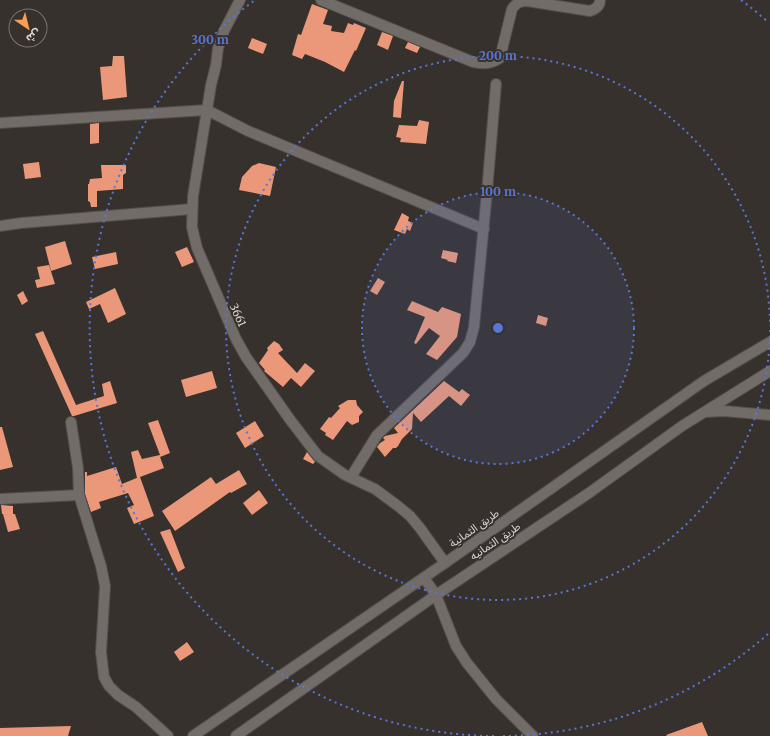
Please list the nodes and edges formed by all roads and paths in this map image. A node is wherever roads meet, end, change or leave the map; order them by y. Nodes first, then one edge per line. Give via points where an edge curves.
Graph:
1 (240, 0) edge
2 (321, 0) edge
3 (600, 0) edge
4 (496, 84) dead end
5 (207, 110) junction
6 (0, 123) edge
7 (192, 210) junction
8 (0, 226) edge
9 (484, 229) junction
10 (770, 342) edge
11 (770, 371) edge
12 (706, 412) junction
13 (770, 415) edge
14 (71, 422) dead end
15 (350, 477) junction
16 (79, 495) junction
17 (0, 499) edge
18 (445, 563) junction
19 (424, 578) junction
20 (436, 595) junction
21 (168, 736) edge
22 (193, 736) edge
23 (236, 736) edge
24 (533, 736) edge

1 - 5 street, 3661 via 218,48
2 - 3 street via 473,62 485,64 500,58 515,4 527,1 590,11 596,9
4 - 9 street
5 - 6 street
5 - 7 street, 3661
5 - 9 street via 248,130
7 - 8 street
7 - 15 street, 3661 via 192,227 197,248 246,357 318,456
9 - 15 street via 474,327 470,342 463,353 377,435
10 - 18 street, طريق الثمانية via 704,381
11 - 12 street, طريق الثمانيه
12 - 13 street
12 - 20 street, طريق الثمانيه
14 - 16 street
15 - 18 street, 3661 via 375,489 410,516
16 - 17 street
16 - 21 street via 105,586 101,652 104,677 113,690
18 - 19 street, طريق الثمانية
19 - 20 street
19 - 22 street, طريق الثمانية
20 - 23 street, طريق الثمانيه
20 - 24 street via 456,646 466,663 496,699

